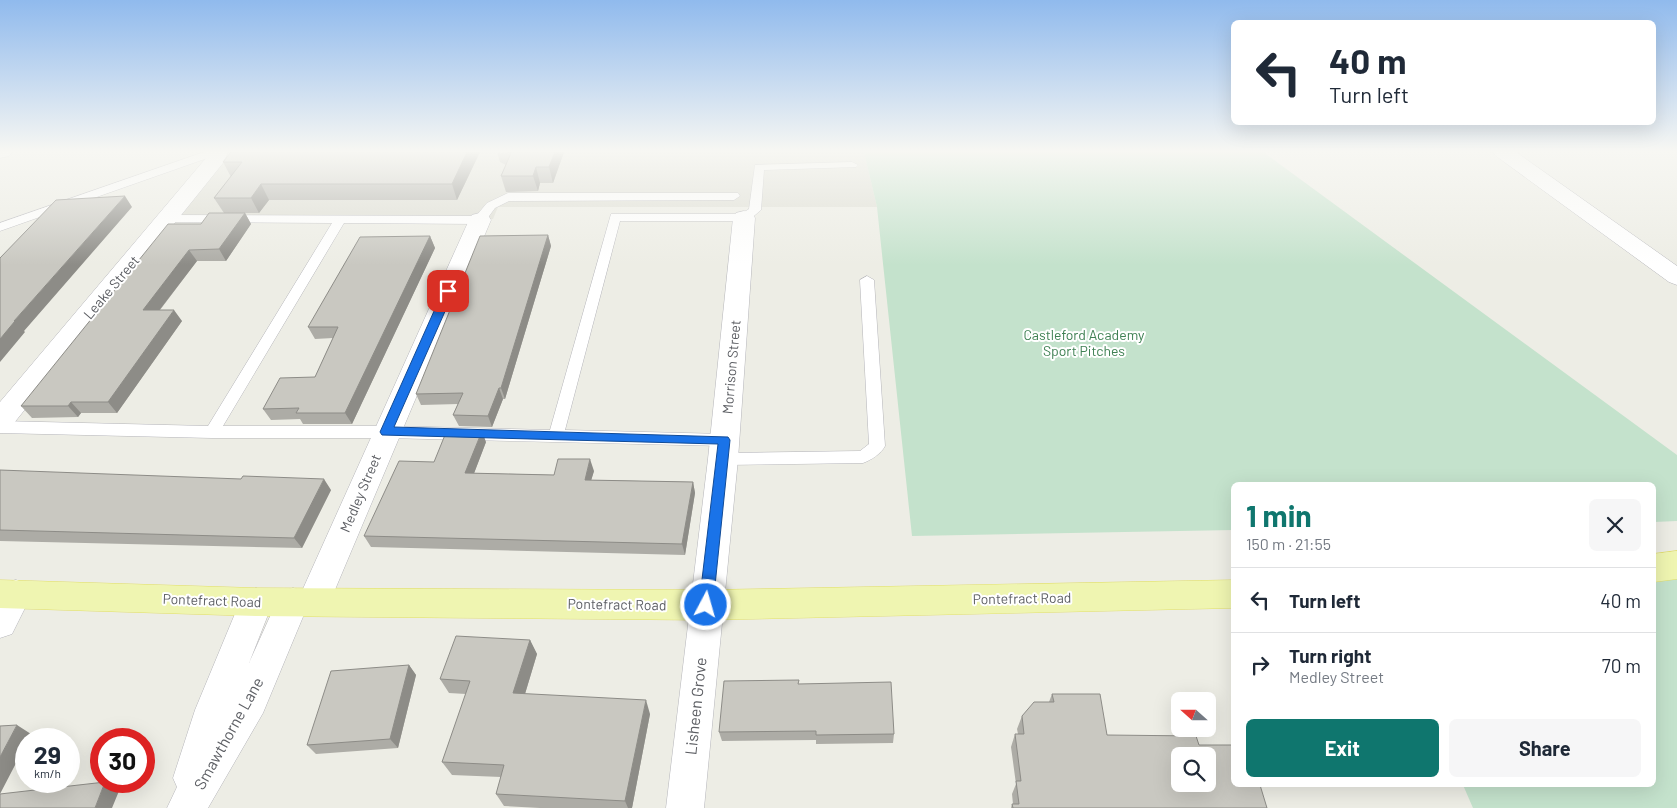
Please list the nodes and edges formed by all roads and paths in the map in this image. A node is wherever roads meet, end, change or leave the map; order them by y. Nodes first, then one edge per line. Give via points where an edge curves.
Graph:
1 (108, 190) edge
2 (191, 190) edge
3 (757, 190) edge
4 (1555, 190) edge
5 (739, 207) junction
6 (168, 218) junction
7 (340, 220) junction
8 (480, 220) junction
9 (0, 227) edge
10 (1677, 277) edge
11 (867, 280) dead end
12 (0, 421) edge
13 (0, 427) edge
14 (212, 432) junction
15 (386, 432) junction
16 (556, 436) junction
17 (723, 450) junction
18 (1677, 566) edge
19 (1656, 568) edge
20 (8, 594) edge
21 (1231, 594) edge
22 (304, 601) junction
23 (256, 602) junction
24 (706, 605) junction
25 (0, 623) edge
26 (184, 808) edge
27 (685, 808) edge

1 - 9 lane
2 - 6 street, Leake Street
3 - 5 lane via 755,210
4 - 10 street
5 - 8 lane via 508,198 493,202
5 - 16 lane via 614,217
5 - 17 street, Morrison Street
6 - 7 lane
6 - 12 street, Leake Street
7 - 8 lane
7 - 14 lane
8 - 15 street, Medley Street
11 - 17 lane via 877,446 863,457
13 - 14 lane
14 - 15 lane
15 - 16 lane
15 - 22 street, Medley Street
16 - 17 lane
17 - 24 street, Morrison Street
18 - 19 main road
20 - 23 main road, Pontefract Road
20 - 25 street
21 - 24 main road, Pontefract Road
22 - 23 main road, Pontefract Road
22 - 24 main road, Pontefract Road
22 - 26 street, Smawthorne Lane via 250,701
23 - 26 street, Smawthorne Lane via 213,710
24 - 27 street, Lisheen Grove

